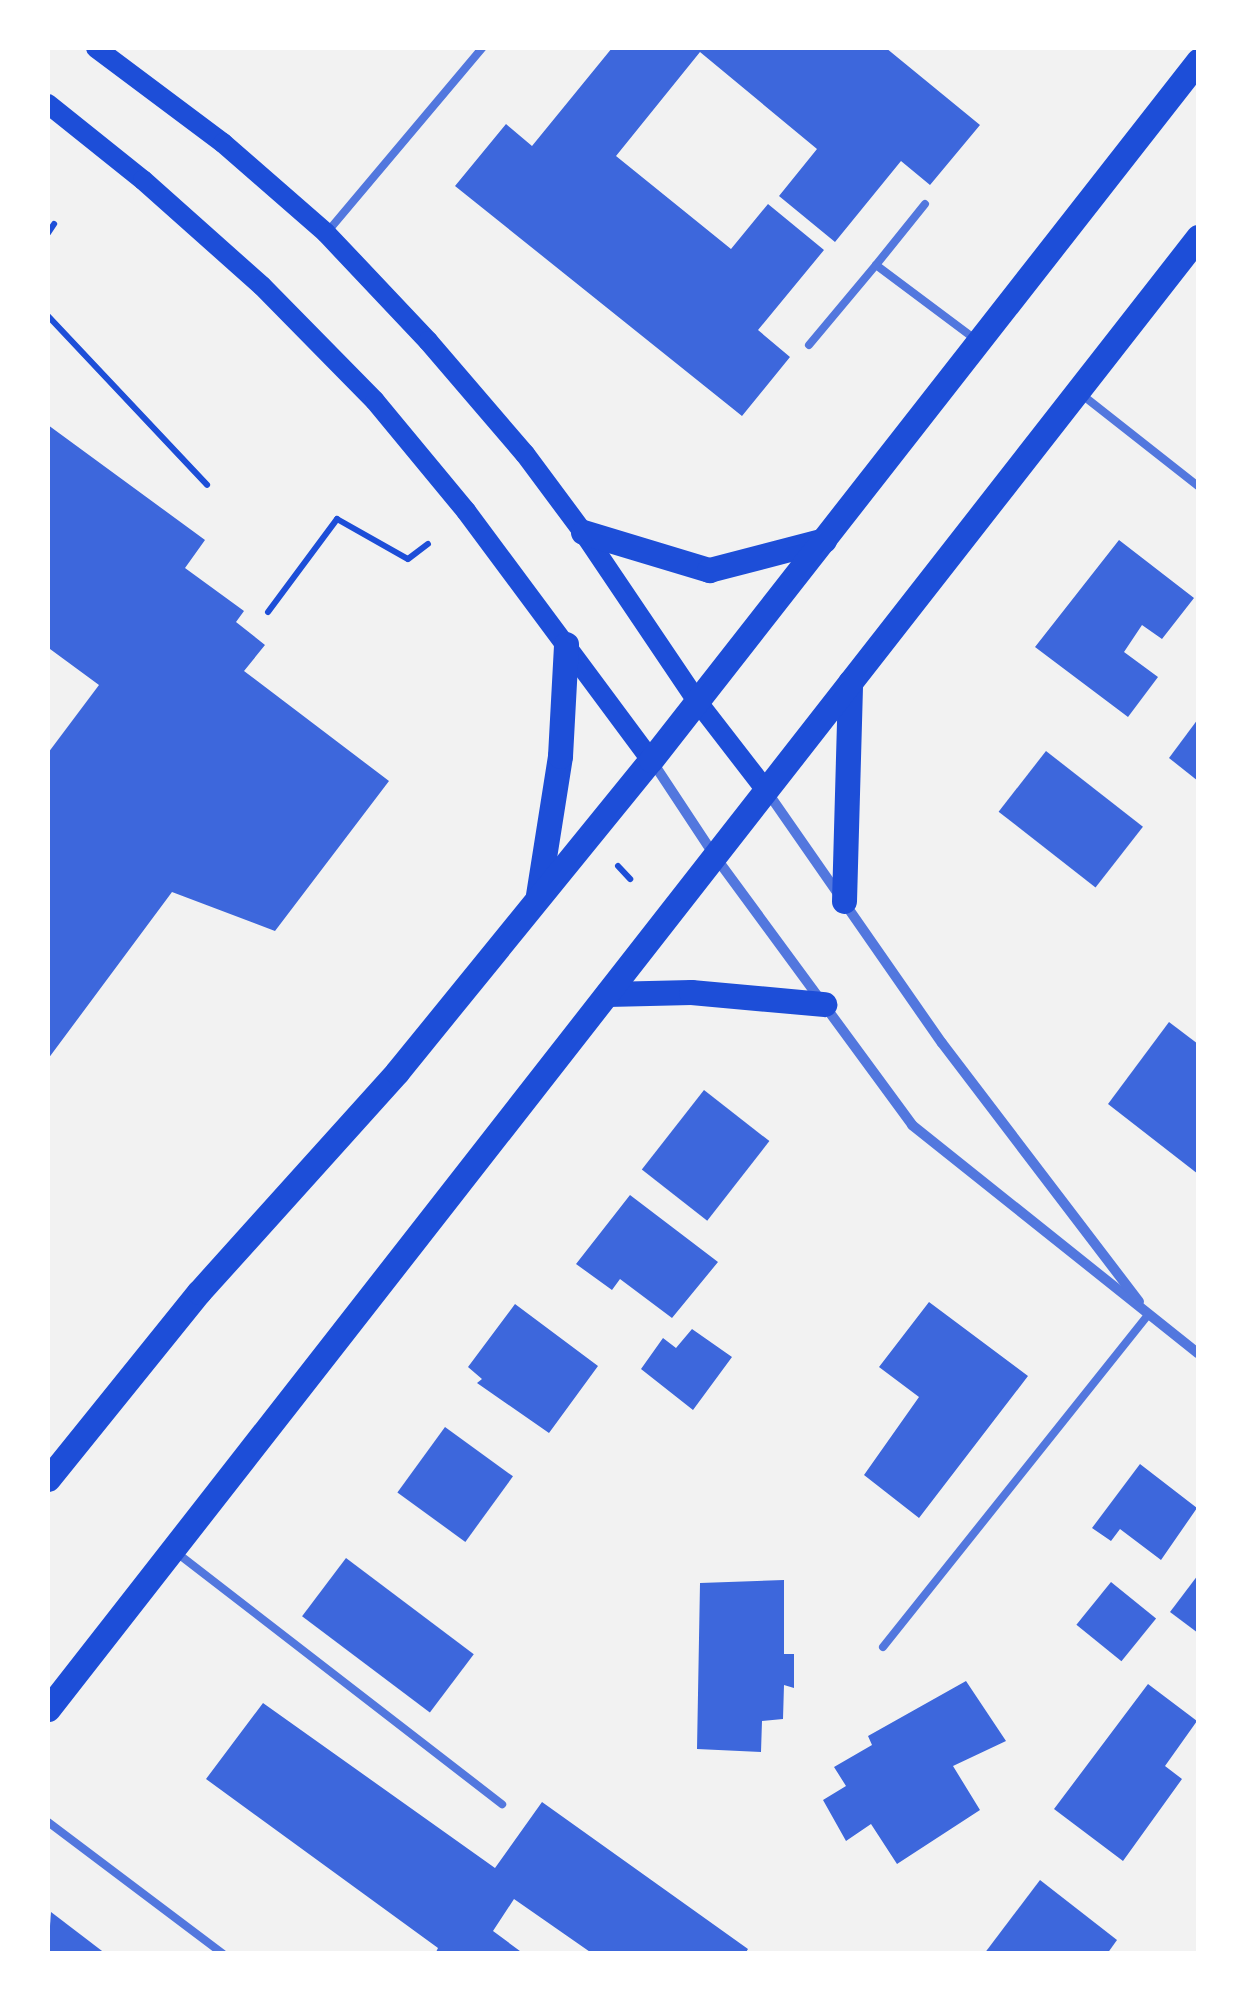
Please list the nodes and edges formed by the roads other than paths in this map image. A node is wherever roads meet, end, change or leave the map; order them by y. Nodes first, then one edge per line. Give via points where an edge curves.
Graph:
1 (96, 48) edge
2 (482, 48) edge
3 (1198, 61) edge
4 (48, 104) edge
5 (925, 204) dead end
6 (326, 233) junction
7 (1198, 236) edge
8 (876, 265) junction
9 (978, 342) junction
10 (810, 345) dead end
11 (1077, 391) junction
12 (1198, 486) edge
13 (583, 532) junction
14 (824, 540) junction
15 (566, 644) junction
16 (850, 682) junction
17 (698, 701) junction
18 (651, 760) junction
19 (766, 789) junction
20 (714, 855) junction
21 (537, 900) junction
22 (844, 901) junction
23 (607, 994) junction
24 (824, 1004) junction
25 (1149, 1314) junction
26 (1198, 1353) edge
27 (48, 1478) edge
28 (172, 1549) junction
29 (884, 1647) dead end
30 (48, 1709) edge
31 (502, 1804) dead end
32 (48, 1822) edge
33 (224, 1954) edge

1 - 6 main road via 223,143
2 - 6 lane
3 - 9 main road
4 - 15 main road via 262,286 375,401
5 - 8 lane
6 - 13 main road via 440,356
7 - 11 main road
8 - 9 lane
8 - 10 lane
9 - 14 main road
11 - 12 lane
11 - 16 main road
13 - 14 main road via 709,570
13 - 17 main road
14 - 17 main road
15 - 18 main road
15 - 21 main road via 560,756
16 - 19 main road
16 - 22 main road
17 - 18 main road
17 - 19 main road
18 - 20 street
18 - 21 main road
19 - 20 main road
19 - 22 street
20 - 23 main road
20 - 24 street
21 - 27 main road via 397,1072 198,1292
22 - 25 street via 942,1043
23 - 24 main road via 691,992
23 - 28 main road
24 - 25 street via 912,1125
25 - 26 street
25 - 29 lane
28 - 30 main road
28 - 31 lane
32 - 33 lane

